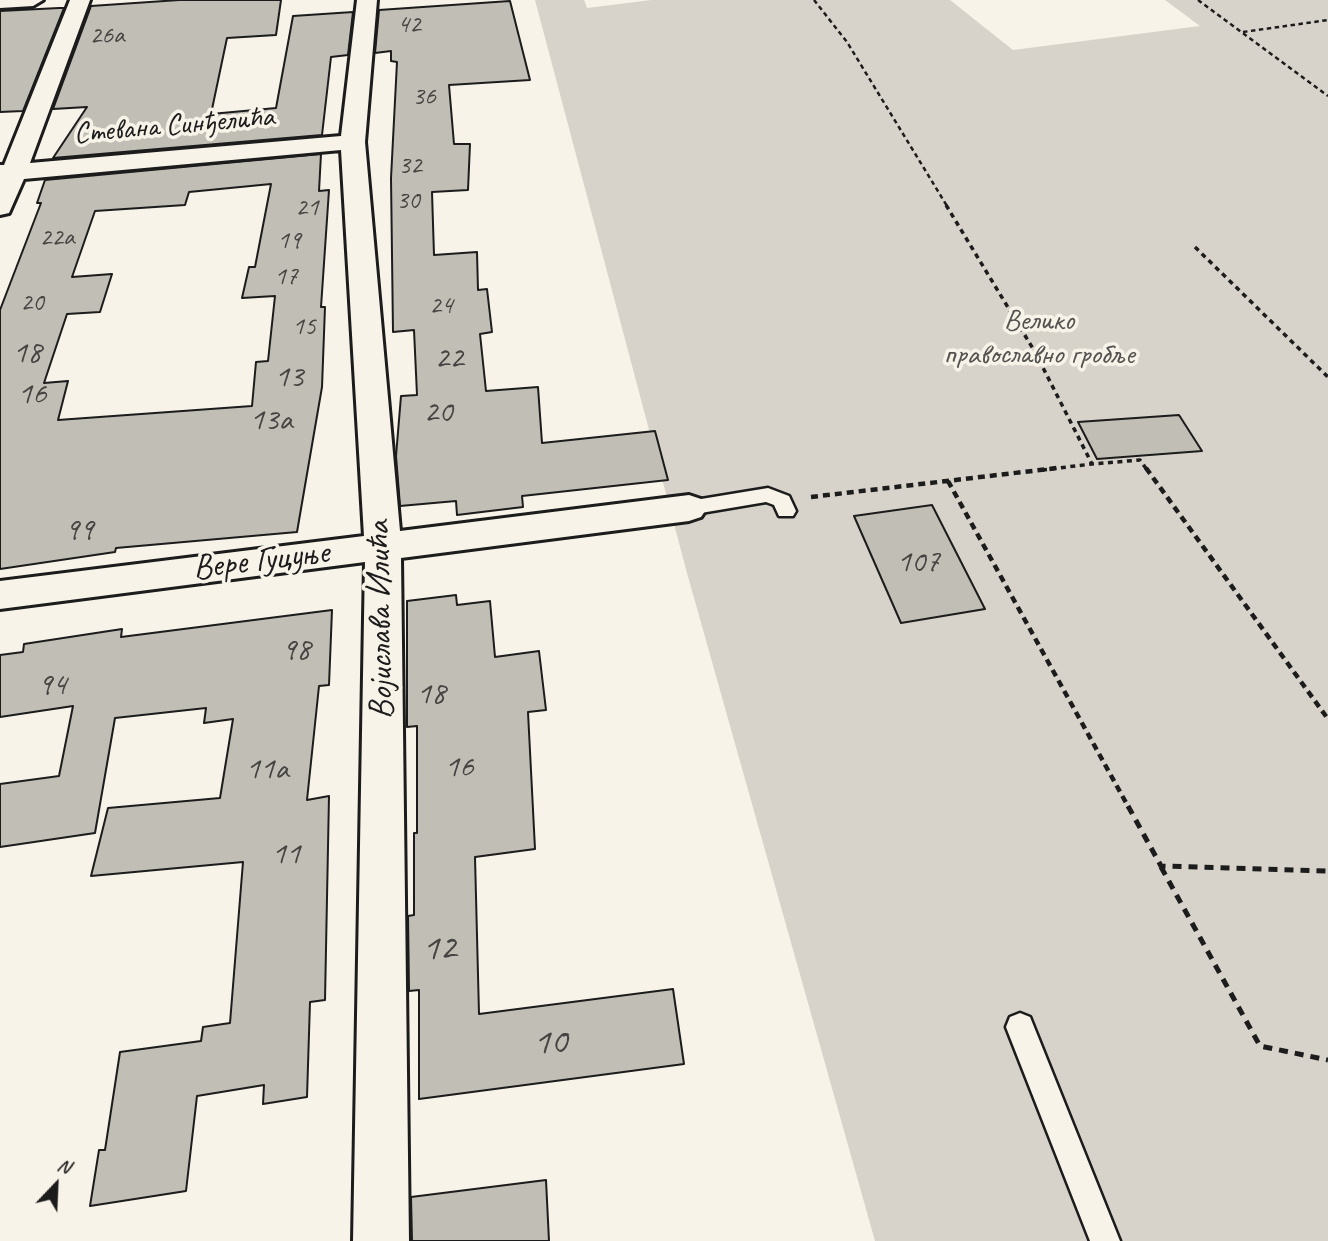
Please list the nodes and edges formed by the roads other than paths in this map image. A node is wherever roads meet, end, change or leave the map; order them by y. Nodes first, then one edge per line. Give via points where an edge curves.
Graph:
1 (33, 0) edge
2 (80, 0) edge
3 (367, 0) edge
4 (0, 2) edge
5 (353, 142) junction
6 (7, 172) edge
7 (0, 207) edge
8 (784, 506) road end
9 (689, 508) joint
10 (383, 545) junction
11 (0, 595) edge
12 (1020, 1027) dead end
13 (381, 1241) edge
14 (1105, 1241) edge

1 - 4 street
2 - 6 street
3 - 5 street, Војислава Илића
5 - 6 street, Стевана Синђелића
5 - 10 street, Војислава Илића
6 - 7 street
8 - 9 lane via 768,495
9 - 10 street, Вере Гуцуње
10 - 11 street, Вере Гуцуње
10 - 13 street, Војислава Илића
12 - 14 lane

